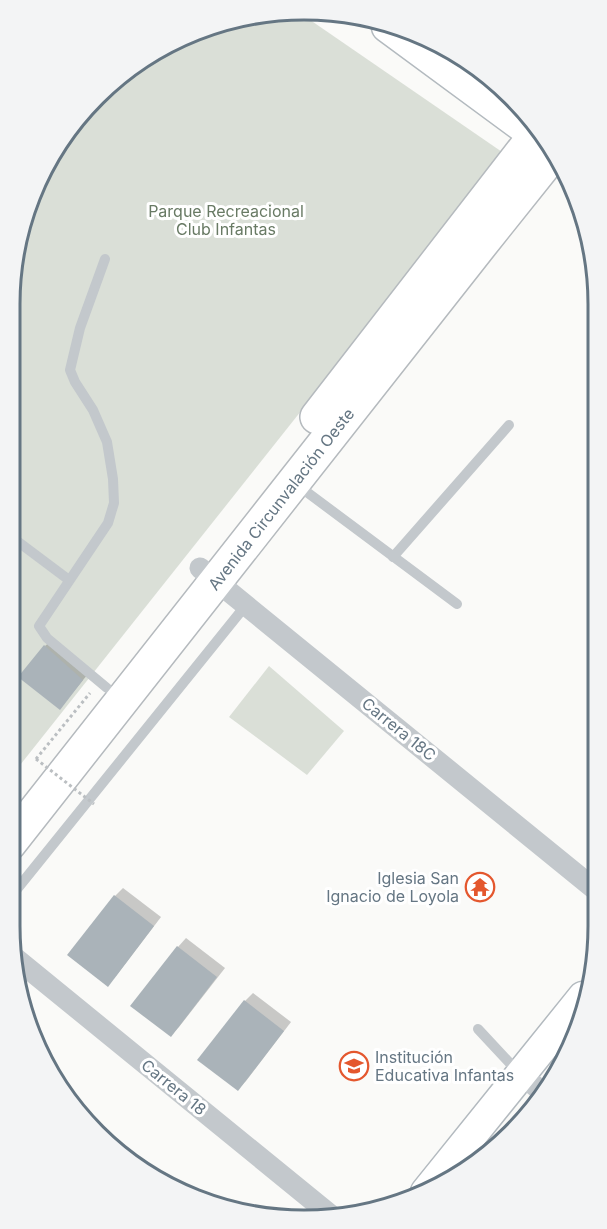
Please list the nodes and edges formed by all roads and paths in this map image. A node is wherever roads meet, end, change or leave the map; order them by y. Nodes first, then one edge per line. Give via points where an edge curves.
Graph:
1 (401, 37) edge
2 (526, 127) edge
3 (540, 147) edge
4 (541, 148) edge
5 (105, 259) dead end
6 (509, 425) dead end
7 (294, 483) junction
8 (20, 543) edge
9 (393, 558) junction
10 (208, 574) junction
11 (69, 580) junction
12 (457, 604) dead end
13 (246, 605) junction
14 (103, 685) junction
15 (20, 799) edge
16 (94, 804) dead end
17 (20, 829) edge
18 (588, 884) edge
19 (20, 885) edge
20 (22, 964) edge
21 (572, 1016) edge
22 (478, 1029) dead end
23 (531, 1083) edge
24 (447, 1171) edge
25 (323, 1209) edge

1 - 2 street
3 - 10 main road, Avenida Circunvalación Oeste
4 - 7 main road, Avenida Circunvalación Oeste via 482,243
5 - 11 lane via 69,370 107,442 114,503 108,523
6 - 9 lane
7 - 9 lane
7 - 10 main road, Avenida Circunvalación Oeste
8 - 11 lane
9 - 12 lane
10 - 13 street, Carrera 18C
10 - 14 main road, Avenida Circunvalación Oeste
10 - 17 main road, Avenida Circunvalación Oeste
11 - 14 lane via 39,626 46,638
13 - 18 street, Carrera 18C
13 - 19 lane
14 - 15 main road, Avenida Circunvalación Oeste
14 - 16 path, bridge via 36,759
20 - 25 street, Carrera 18
21 - 23 street
22 - 23 lane
23 - 24 street

